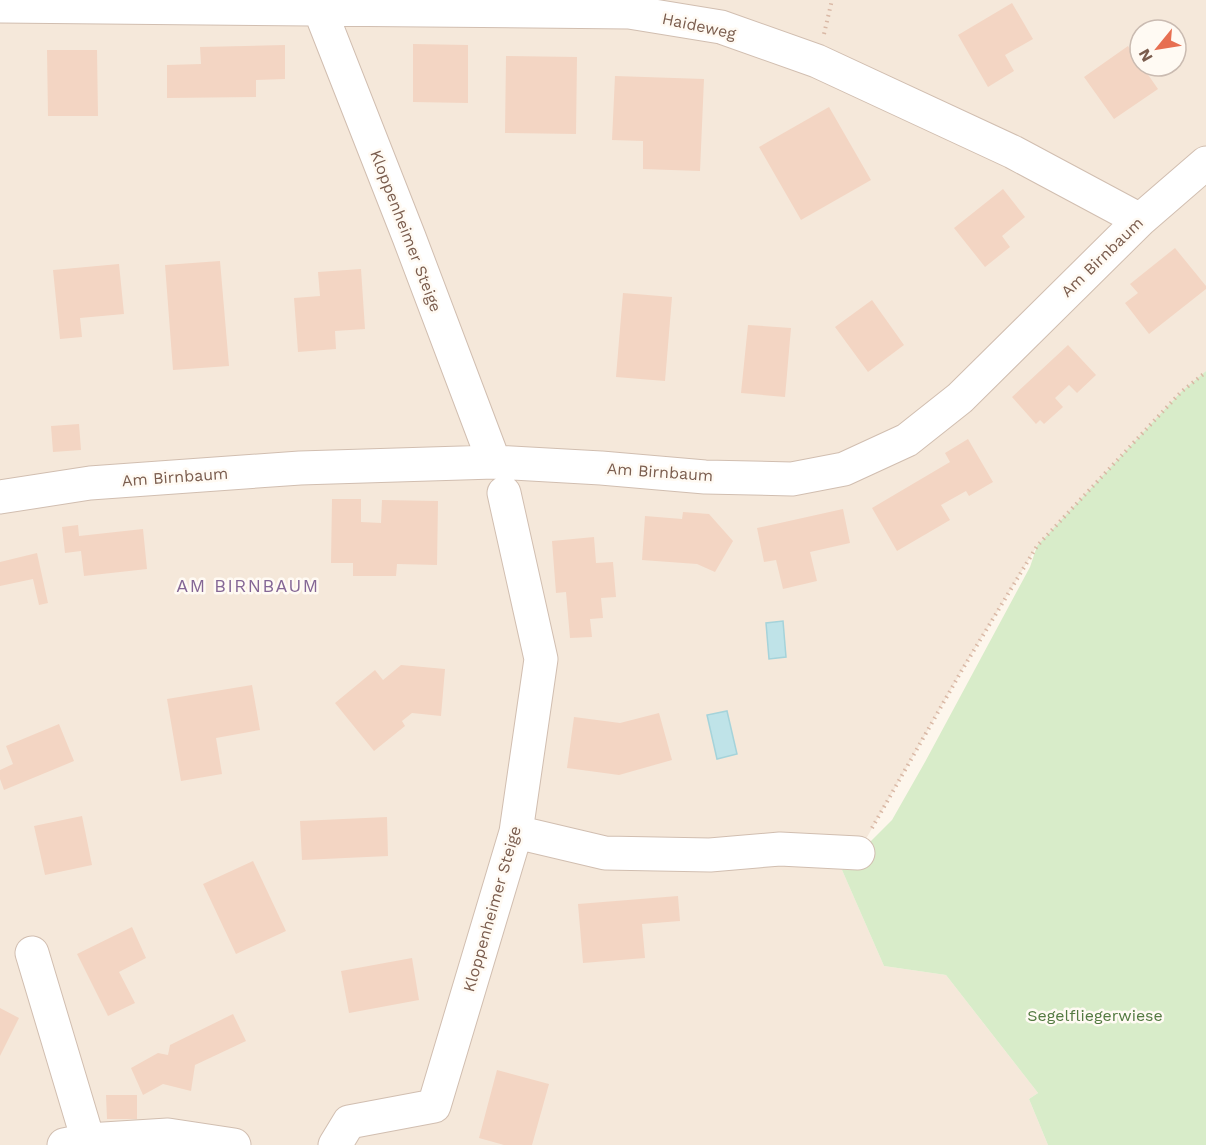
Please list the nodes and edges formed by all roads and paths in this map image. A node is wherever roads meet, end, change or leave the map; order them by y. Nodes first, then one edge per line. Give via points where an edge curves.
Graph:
1 (317, 4) edge
2 (0, 6) edge
3 (1206, 163) edge
4 (1140, 220) junction
5 (1206, 372) edge
6 (494, 462) junction
7 (504, 493) dead end
8 (0, 497) edge
9 (516, 832) junction
10 (858, 853) joint
11 (32, 953) dead end
12 (76, 1143) edge
13 (234, 1145) edge
14 (335, 1145) edge

1 - 2 street, Haideweg
1 - 4 street, Haideweg via 629,12 720,27 817,61 1013,152
1 - 6 street, Kloppenheimer Steige
3 - 4 street, Am Birnbaum
4 - 6 street, Am Birnbaum via 960,398 907,440 844,469 792,479
5 - 10 path via 1181,392 1037,546
6 - 8 street, Am Birnbaum via 265,470 90,483
7 - 9 street, Kloppenheimer Steige via 541,659
9 - 10 street via 605,853 710,855 780,849
9 - 14 street, Kloppenheimer Steige via 434,1106 349,1122
11 - 12 street
12 - 13 street via 168,1135

